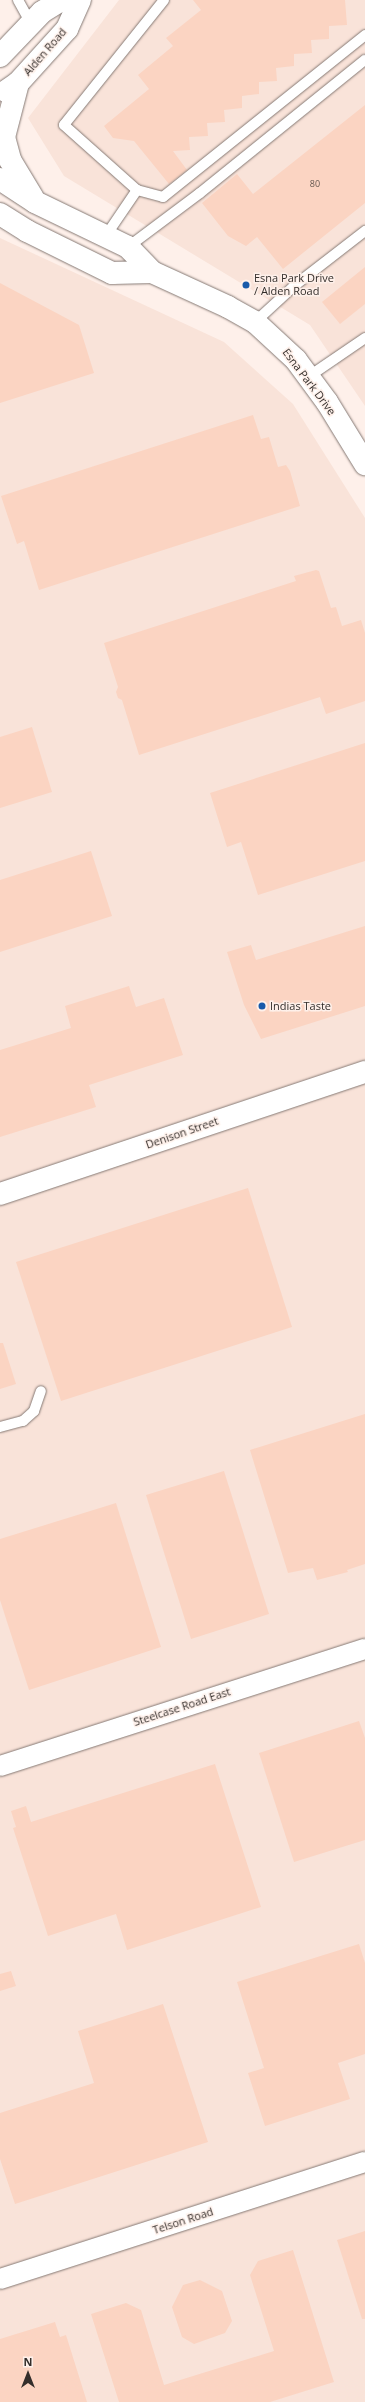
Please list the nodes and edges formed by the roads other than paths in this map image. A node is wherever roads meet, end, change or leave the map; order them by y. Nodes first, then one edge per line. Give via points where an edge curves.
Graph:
1 (18, 0) edge
2 (61, 0) edge
3 (80, 0) edge
4 (164, 0) edge
5 (31, 23) junction
6 (365, 35) edge
7 (0, 56) edge
8 (365, 60) edge
9 (18, 83) junction
10 (0, 95) edge
11 (0, 179) edge
12 (137, 190) junction
13 (35, 202) junction
14 (0, 214) edge
15 (365, 231) edge
16 (105, 236) junction
17 (128, 247) junction
18 (152, 272) junction
19 (255, 322) junction
20 (365, 338) edge
21 (308, 377) junction
22 (365, 464) edge
23 (365, 1072) edge
24 (0, 1194) edge
25 (41, 1391) dead end
26 (0, 1427) edge
27 (365, 1649) edge
28 (0, 1766) edge
29 (365, 2162) edge
30 (0, 2279) edge

1 - 5 lane
2 - 5 street via 42,12
3 - 9 street, Alden Road via 67,29
4 - 12 lane via 64,125
5 - 7 street
6 - 12 lane via 163,197
8 - 17 lane via 200,193
9 - 10 street, Alden Road
9 - 13 street via 4,136 10,160
11 - 13 street, Esna Park Drive
12 - 16 lane
13 - 16 street, Esna Park Drive
14 - 18 street, Esna Park Drive via 27,231 112,273
15 - 19 lane via 294,286
16 - 17 street, Esna Park Drive
17 - 18 street, Esna Park Drive
18 - 19 street, Esna Park Drive
19 - 21 street, Esna Park Drive via 279,342
20 - 21 lane
21 - 22 street, Esna Park Drive
23 - 24 street, Denison Street
25 - 26 lane via 34,1410 23,1421
27 - 28 street, Steelcase Road East
29 - 30 street, Telson Road

